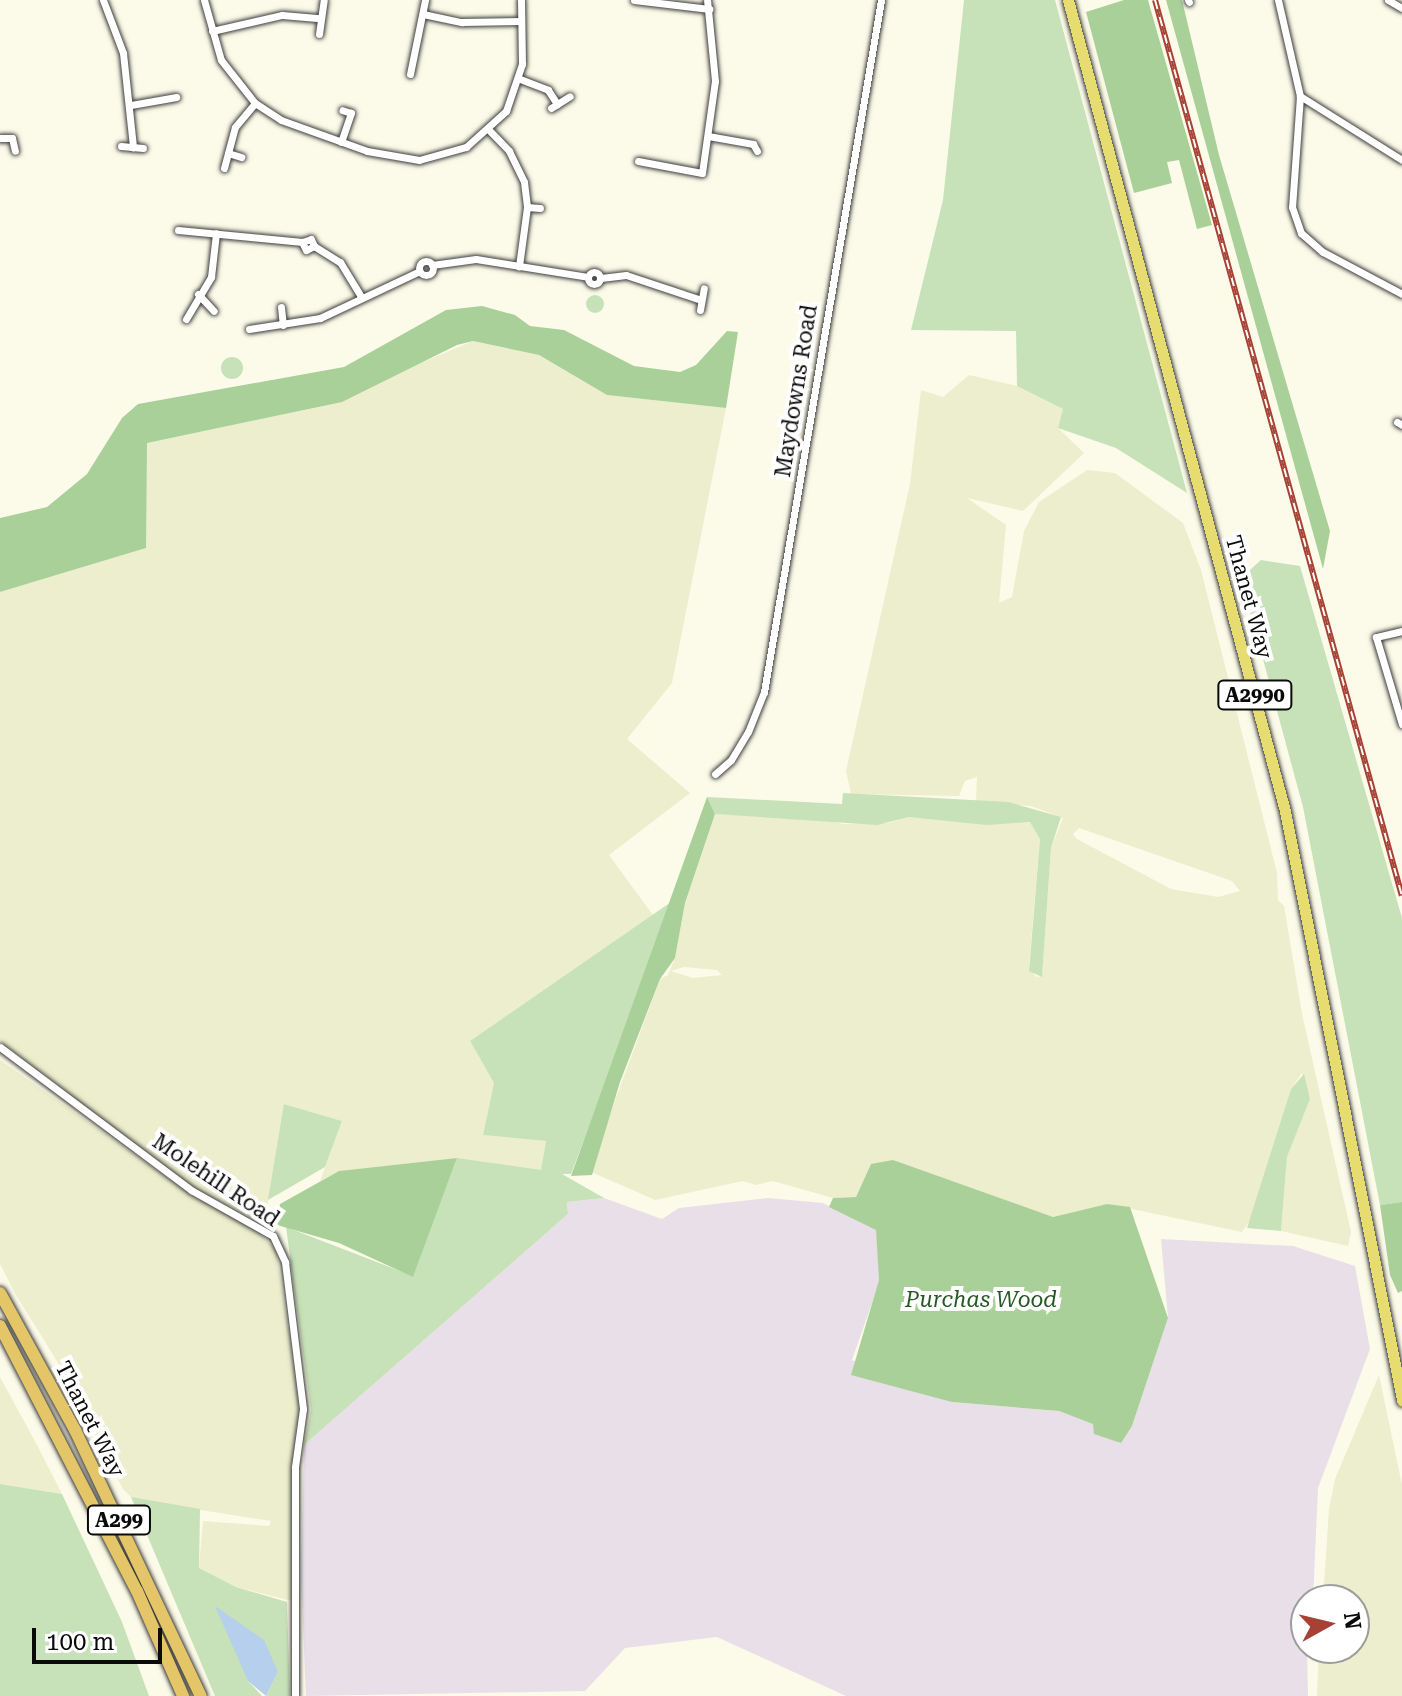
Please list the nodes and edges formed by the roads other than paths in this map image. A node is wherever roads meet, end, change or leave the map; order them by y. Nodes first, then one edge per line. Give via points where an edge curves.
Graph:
1 (103, 0) edge
2 (204, 0) edge
3 (324, 0) edge
4 (425, 0) edge
5 (521, 0) edge
6 (634, 0) edge
7 (881, 0) edge
8 (1068, 0) edge
9 (1278, 0) edge
10 (1388, 0) edge
11 (708, 4) edge
12 (1402, 8) edge
13 (423, 14) junction
14 (320, 18) junction
15 (521, 21) junction
16 (212, 31) junction
17 (319, 34) dead end
18 (410, 74) dead end
19 (520, 79) junction
20 (570, 96) dead end
21 (1300, 96) junction
22 (176, 97) dead end
23 (163, 99) junction
24 (255, 103) junction
25 (131, 105) junction
26 (165, 110) dead end
27 (342, 110) dead end
28 (489, 130) junction
29 (708, 136) junction
30 (0, 138) edge
31 (341, 142) junction
32 (121, 146) dead end
33 (133, 147) junction
34 (143, 148) dead end
35 (15, 151) dead end
36 (757, 151) dead end
37 (228, 153) junction
38 (241, 157) dead end
39 (1402, 160) edge
40 (638, 161) dead end
41 (224, 168) dead end
42 (527, 207) junction
43 (540, 208) dead end
44 (178, 230) dead end
45 (216, 233) junction
46 (519, 266) junction
47 (704, 288) dead end
48 (198, 294) junction
49 (1402, 294) edge
50 (362, 298) junction
51 (701, 300) junction
52 (281, 307) dead end
53 (700, 310) dead end
54 (214, 311) dead end
55 (186, 319) dead end
56 (283, 325) junction
57 (249, 329) dead end
58 (1402, 631) edge
59 (1402, 724) edge
60 (715, 774) dead end
61 (0, 1047) edge
62 (0, 1293) edge
63 (0, 1326) edge
64 (1402, 1400) edge
65 (183, 1696) edge
66 (201, 1696) edge
67 (295, 1696) edge

1 - 25 street via 123,53
2 - 16 street
3 - 14 street
4 - 13 street
5 - 15 street
6 - 11 street
7 - 60 street, Maydowns Road via 764,692 748,732
8 - 64 main road, Thanet Way / A2990 via 1285,811
9 - 21 street
10 - 12 street
11 - 29 street via 715,81
13 - 15 street via 471,23
13 - 18 street
14 - 16 street via 282,15
14 - 17 street
15 - 19 street
16 - 24 street via 230,75
19 - 20 street via 548,90 554,106
19 - 28 street via 506,111
21 - 39 street
21 - 49 street via 1292,207 1301,233 1323,252
22 - 23 street
23 - 25 street
23 - 26 street
24 - 31 street via 281,120
24 - 37 street via 235,127
25 - 33 street
27 - 31 street via 351,113
28 - 31 street via 451,154 419,160
28 - 42 street via 521,170
29 - 36 street via 753,144
29 - 40 street via 702,173
30 - 35 street via 12,138
32 - 33 street
33 - 34 street
37 - 38 street
37 - 41 street
42 - 43 street
42 - 46 street
44 - 45 street
45 - 48 street via 211,277
45 - 50 street via 302,242 306,250 314,246 347,269
46 - 50 street via 466,259 423,262 420,271
46 - 51 street via 588,277 595,272 601,278 626,275
47 - 51 street
48 - 54 street
48 - 55 street
50 - 56 street via 320,318
51 - 53 street
52 - 56 street
56 - 57 street
58 - 59 street via 1376,637
61 - 67 street, Molehill Road via 191,1190 273,1236 285,1262 303,1409 295,1467
62 - 66 highway, Thanet Way / A299 via 75,1430
63 - 65 highway, Thanet Way / A299 via 137,1591

